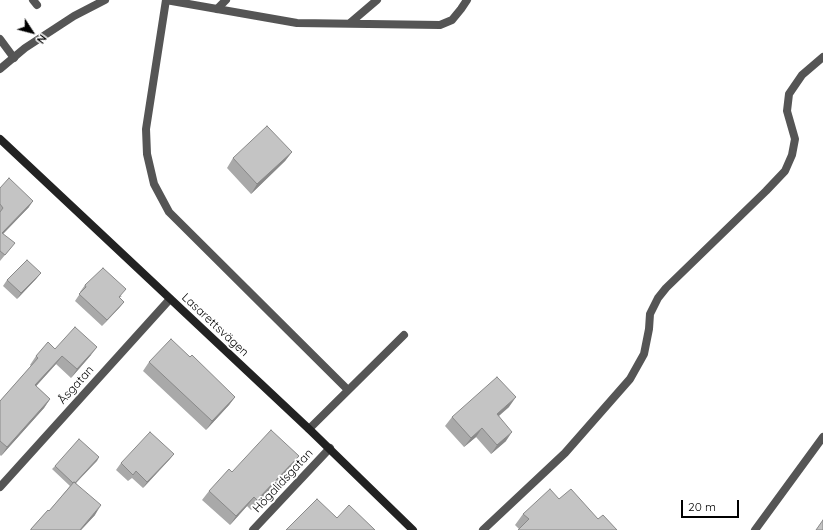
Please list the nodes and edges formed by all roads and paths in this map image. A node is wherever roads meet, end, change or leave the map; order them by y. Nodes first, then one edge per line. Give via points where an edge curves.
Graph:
1 (105, 0) edge
2 (166, 0) edge
3 (226, 0) edge
4 (377, 0) edge
5 (467, 0) edge
6 (94, 2) edge
7 (217, 9) junction
8 (350, 23) junction
9 (0, 38) edge
10 (823, 57) edge
11 (14, 58) junction
12 (0, 70) edge
13 (0, 139) edge
14 (170, 299) junction
15 (404, 335) dead end
16 (348, 390) junction
17 (310, 428) junction
18 (823, 437) edge
19 (330, 448) junction
20 (0, 487) edge
21 (253, 530) edge
22 (413, 530) edge
23 (482, 530) edge
24 (755, 530) edge

1 - 6 street
2 - 7 street
2 - 16 street via 146,129 147,154 154,184 169,212
3 - 7 street
4 - 8 street
5 - 8 street via 452,20 440,25
6 - 11 street
7 - 8 street via 296,23
9 - 11 street
10 - 23 street via 802,75 789,94 787,111 795,139 785,171 658,298 650,314 644,354 630,379 565,452
11 - 12 street
13 - 14 main road, Lasarettsvägen
14 - 17 main road, Lasarettsvägen
14 - 20 street, Åsgatan
15 - 16 street
16 - 17 street
17 - 19 main road, Lasarettsvägen
18 - 24 street
19 - 21 street, Högalidsgatan
19 - 22 main road, Lasarettsvägen

